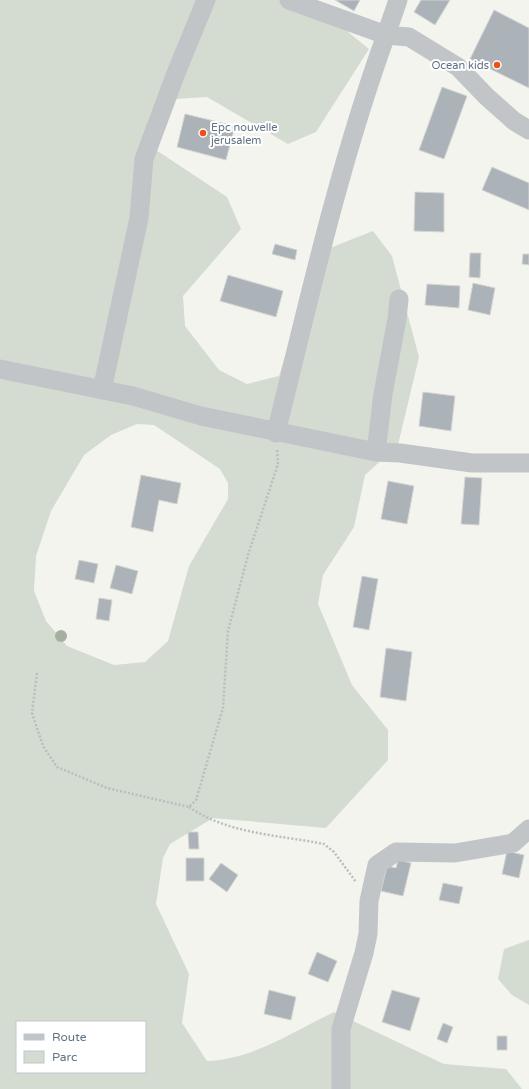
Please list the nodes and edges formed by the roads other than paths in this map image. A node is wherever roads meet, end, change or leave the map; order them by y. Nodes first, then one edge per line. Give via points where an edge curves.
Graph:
1 (206, 0) edge
2 (289, 0) edge
3 (398, 0) edge
4 (386, 35) junction
5 (529, 130) edge
6 (399, 299) dead end
7 (0, 369) edge
8 (102, 390) junction
9 (276, 433) junction
10 (376, 452) junction
11 (529, 463) edge
12 (527, 834) edge
13 (341, 1089) edge

1 - 8 street via 144,159 139,218
2 - 4 street
3 - 4 street
4 - 5 street via 409,37 458,67 487,98
4 - 9 street via 331,208
6 - 10 street
7 - 8 street
8 - 9 street
9 - 10 street
10 - 11 street via 472,463
12 - 13 street via 514,843 456,853 396,852 377,865 369,901 368,934 364,953 341,1029

